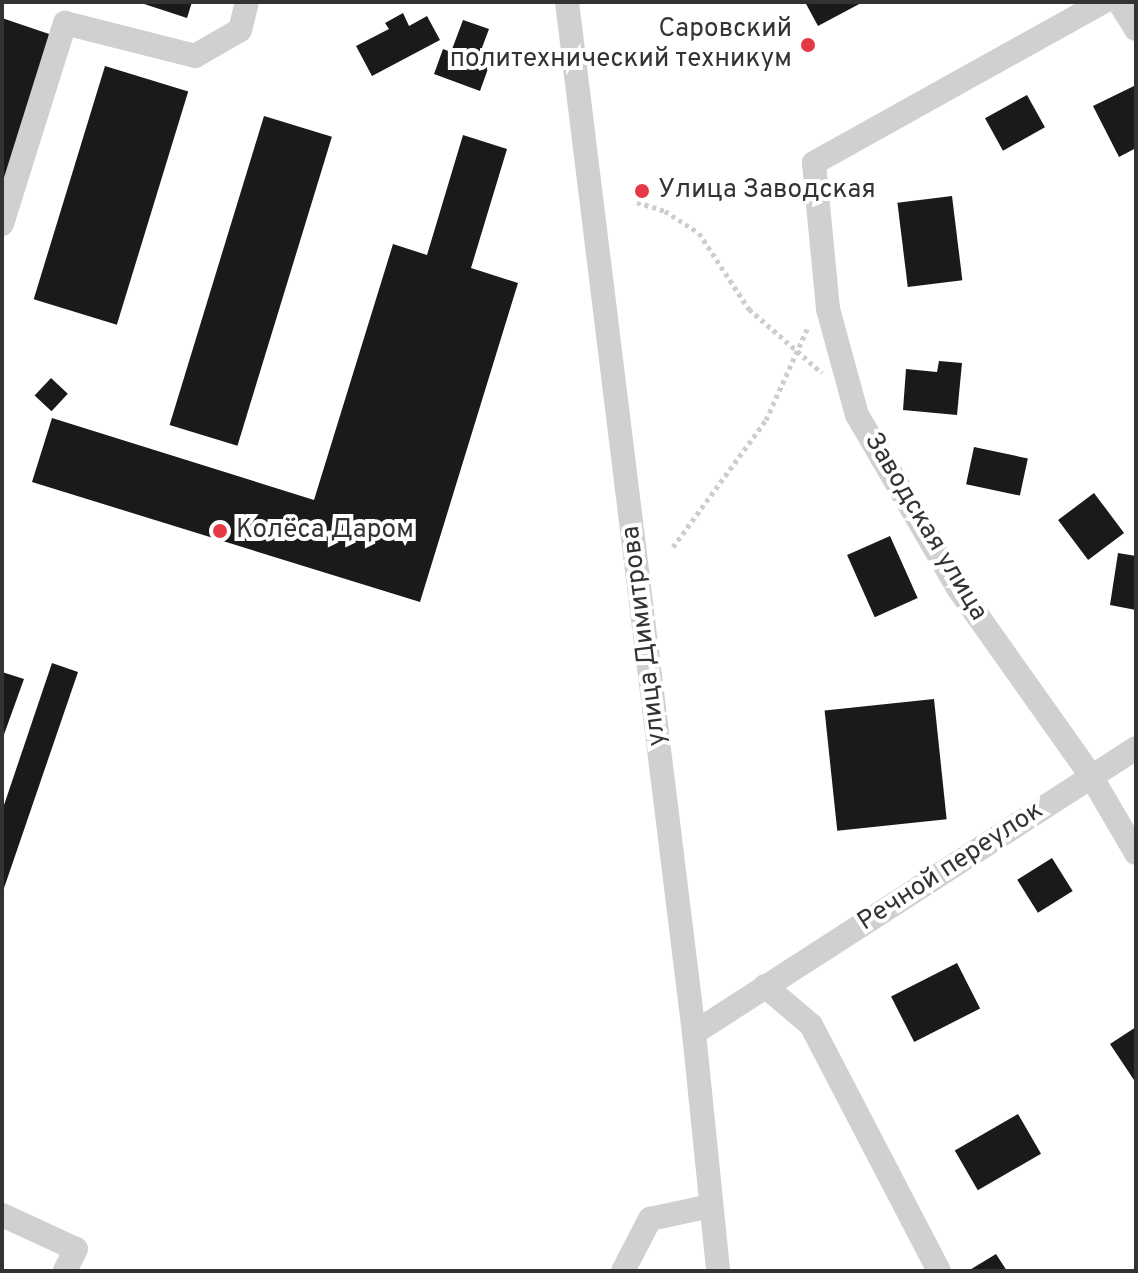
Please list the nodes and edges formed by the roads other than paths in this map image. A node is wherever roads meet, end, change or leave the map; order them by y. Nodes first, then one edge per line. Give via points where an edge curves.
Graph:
1 (247, 2) edge
2 (567, 2) edge
3 (1103, 2) edge
4 (1119, 2) edge
5 (1136, 29) edge
6 (2, 224) edge
7 (1136, 748) edge
8 (1091, 776) junction
9 (1136, 853) edge
10 (765, 986) junction
11 (694, 1033) junction
12 (711, 1206) junction
13 (2, 1215) edge
14 (65, 1271) edge
15 (623, 1271) edge
16 (718, 1271) edge
17 (939, 1271) edge

1 - 6 street via 240,30 195,56 65,23
2 - 11 street, улица Димитрова
3 - 8 street, Заводская улица via 814,163 828,309 857,415 958,588
4 - 5 street
7 - 8 street, Речной переулок
8 - 9 street, Заводская улица
8 - 10 street, Речной переулок
10 - 11 street, Речной переулок
10 - 17 street via 811,1025
11 - 12 street, улица Димитрова
12 - 15 street via 650,1219
12 - 16 street, улица Димитрова
13 - 14 street via 76,1249

